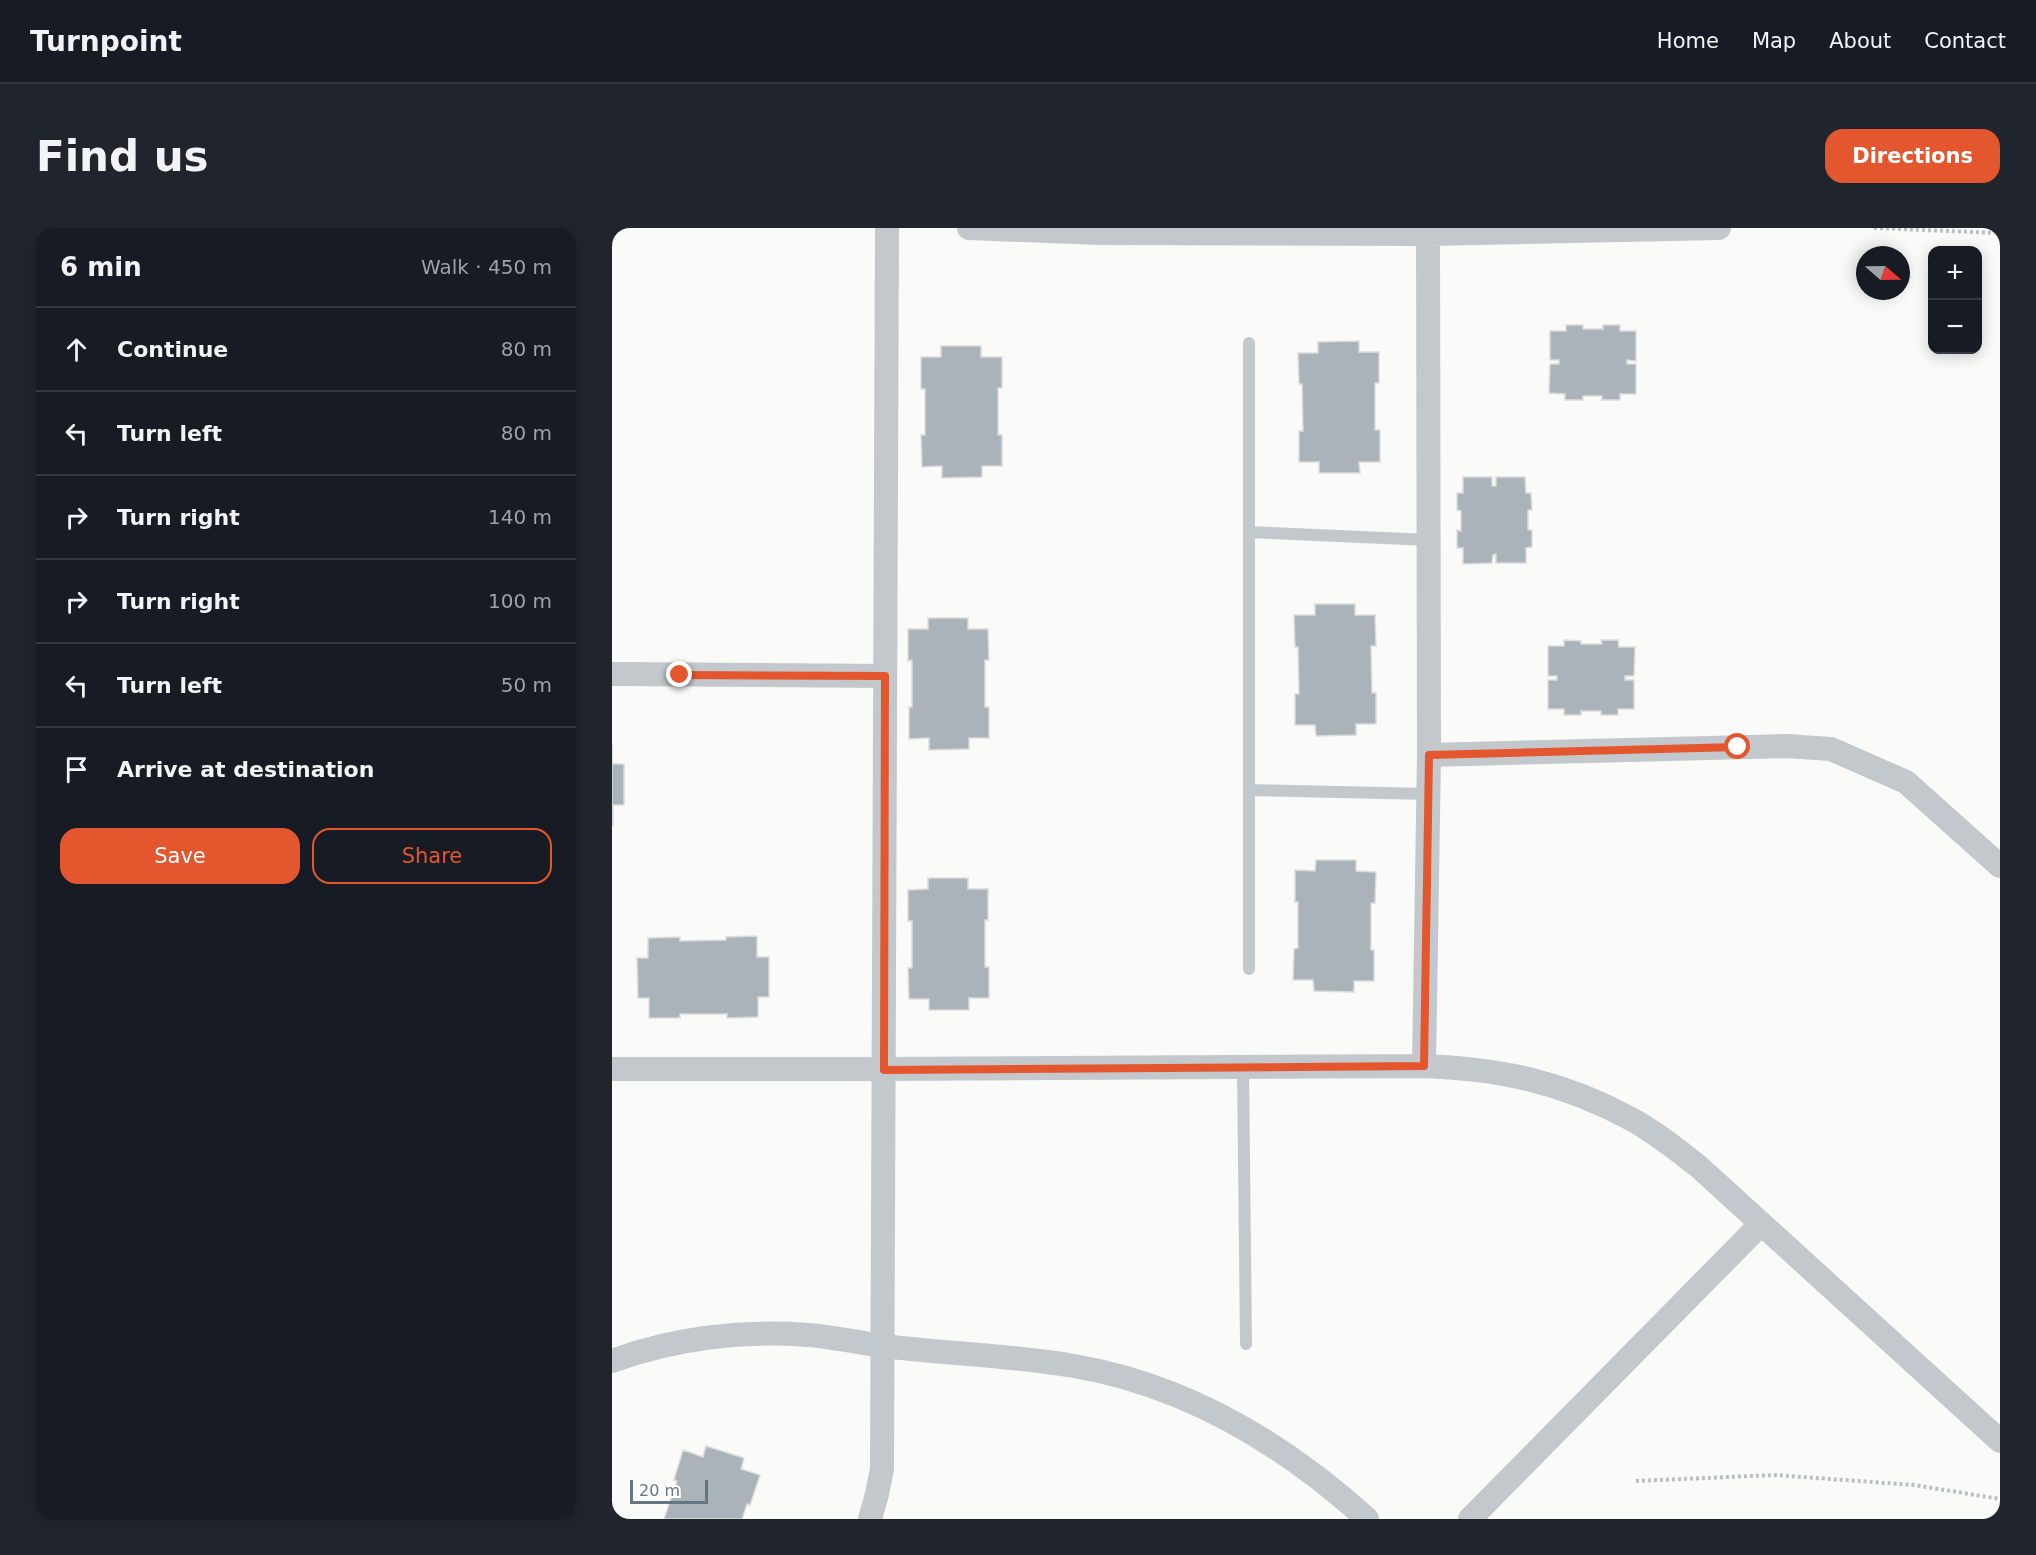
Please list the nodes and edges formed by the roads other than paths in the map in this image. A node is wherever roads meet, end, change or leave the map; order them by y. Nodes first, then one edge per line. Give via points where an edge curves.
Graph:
1 (887, 228) edge
2 (969, 228) edge
3 (1719, 228) edge
4 (1428, 231) edge
5 (1249, 343) dead end
6 (1249, 532) junction
7 (1429, 540) junction
8 (612, 674) edge
9 (885, 676) junction
10 (1429, 755) junction
11 (1249, 790) junction
12 (1428, 794) junction
13 (2000, 866) edge
14 (1249, 969) dead end
15 (1424, 1066) junction
16 (1243, 1067) junction
17 (612, 1069) edge
18 (884, 1070) junction
19 (1761, 1224) junction
20 (1245, 1344) dead end
21 (883, 1346) junction
22 (612, 1361) edge
23 (2000, 1441) edge
24 (870, 1519) edge
25 (1367, 1519) edge
26 (1470, 1519) edge

1 - 9 street
2 - 4 street via 1112,234
3 - 4 street
4 - 7 street
5 - 6 lane
6 - 7 lane
6 - 11 lane
7 - 10 street
8 - 9 street
9 - 18 street
10 - 12 street
10 - 13 street via 1786,746 1831,749 1906,782
11 - 12 lane
11 - 14 lane
12 - 15 street
15 - 16 street
15 - 19 street via 1515,1075 1589,1098 1662,1138
16 - 18 street
16 - 20 lane
17 - 18 street
18 - 21 street
19 - 23 street
19 - 26 street
21 - 22 street via 808,1335 733,1335 677,1343
21 - 24 street via 882,1469
21 - 25 street via 1046,1362 1157,1388 1196,1403 1267,1441 1322,1480

